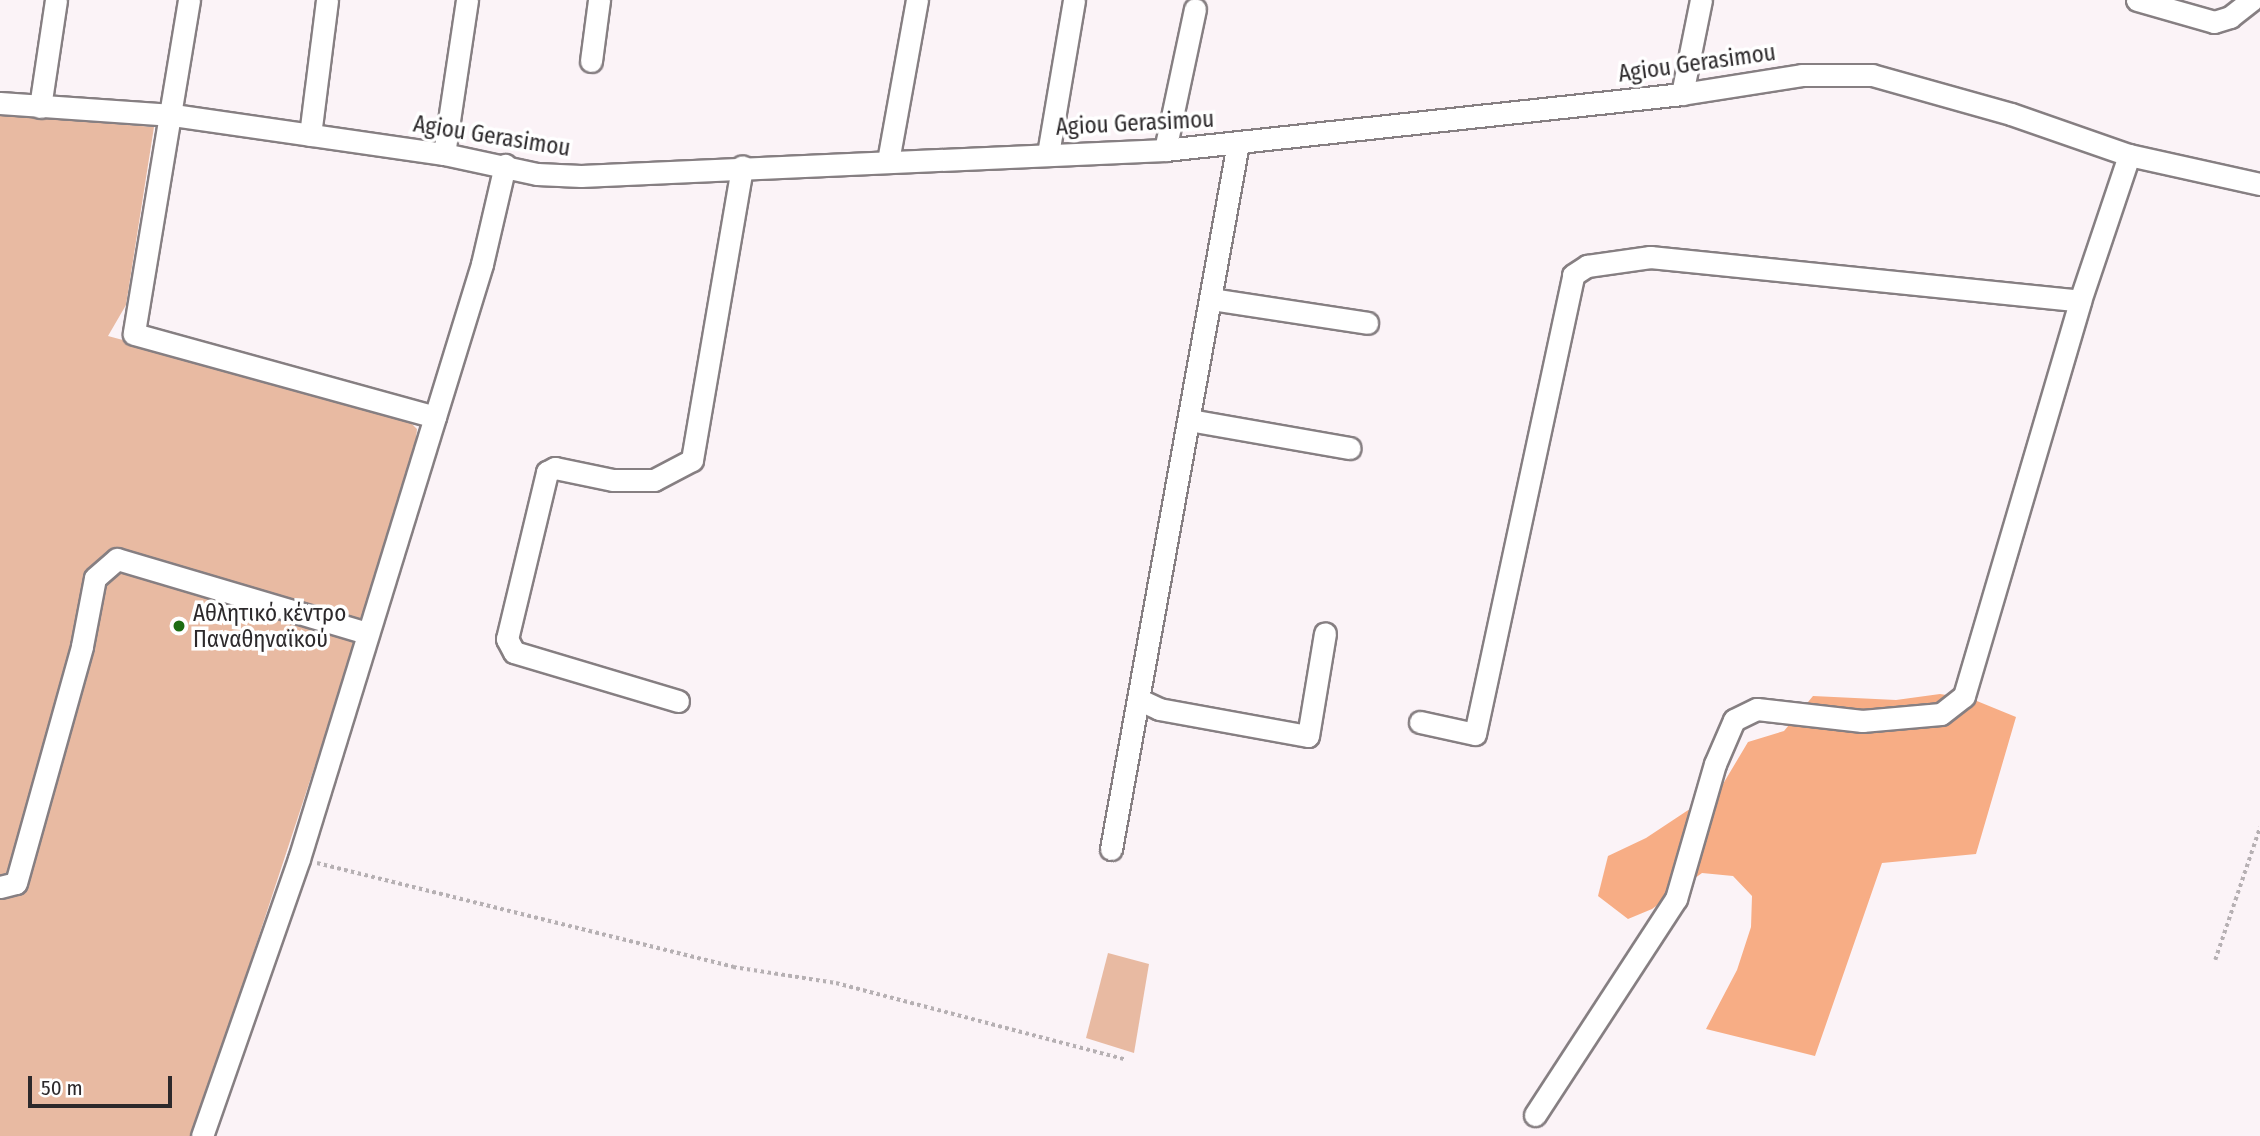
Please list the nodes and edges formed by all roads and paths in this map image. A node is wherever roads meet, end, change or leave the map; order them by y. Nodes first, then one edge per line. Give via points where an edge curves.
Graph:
1 (56, 0) edge
2 (189, 0) edge
3 (327, 0) edge
4 (467, 0) edge
5 (599, 0) edge
6 (917, 0) edge
7 (1074, 0) edge
8 (1701, 0) edge
9 (2137, 0) edge
10 (2252, 0) edge
11 (1195, 9) dead end
12 (590, 61) dead end
13 (1682, 94) junction
14 (0, 103) edge
15 (40, 107) junction
16 (173, 115) junction
17 (310, 135) junction
18 (1238, 143) junction
19 (1165, 150) junction
20 (444, 154) junction
21 (1048, 154) junction
22 (2129, 155) junction
23 (888, 161) junction
24 (505, 165) junction
25 (742, 166) junction
26 (2260, 184) edge
27 (1211, 299) junction
28 (2080, 301) junction
29 (1367, 323) dead end
30 (435, 417) junction
31 (1189, 420) junction
32 (1350, 449) dead end
33 (367, 633) junction
34 (1325, 633) dead end
35 (1138, 699) junction
36 (678, 701) dead end
37 (1420, 722) dead end
38 (2260, 827) edge
39 (1111, 849) dead end
40 (299, 859) junction
41 (0, 887) edge
42 (2215, 960) dead end
43 (1124, 1059) dead end
44 (1535, 1115) dead end
45 (202, 1136) edge

1 - 15 street
2 - 16 street
3 - 17 street
4 - 20 street
5 - 12 street
6 - 23 street
7 - 21 street
8 - 13 street
9 - 10 street via 2214,22 2230,17
11 - 19 street
13 - 18 street, Agiou Gerasimou
13 - 22 street, Agiou Gerasimou via 1802,75 1872,75 2011,114
14 - 15 street, Agiou Gerasimou
15 - 16 street, Agiou Gerasimou
16 - 17 street, Agiou Gerasimou
16 - 30 street via 134,334
17 - 20 street, Agiou Gerasimou
18 - 19 street, Agiou Gerasimou
18 - 27 street
19 - 21 street, Agiou Gerasimou
20 - 24 street, Agiou Gerasimou
21 - 23 street, Agiou Gerasimou
22 - 26 street, Agiou Gerasimou
22 - 28 street
23 - 25 street, Agiou Gerasimou
24 - 25 street, Agiou Gerasimou via 537,174 581,176
24 - 30 street via 482,264
25 - 36 street via 692,460 654,480 613,480 555,468 547,472 507,639 514,652
27 - 29 street
27 - 31 street
28 - 37 street via 1650,257 1587,266 1573,275 1567,290 1545,422 1475,734
28 - 44 street via 1964,696 1941,714 1862,722 1757,709 1734,720 1714,764 1676,899
30 - 33 street
31 - 32 street
31 - 35 street
33 - 40 street
33 - 41 street via 117,559 95,578 82,646 16,883
34 - 35 street via 1308,736 1158,709
35 - 39 street
38 - 42 path
40 - 43 path via 733,967 836,983
40 - 45 street

